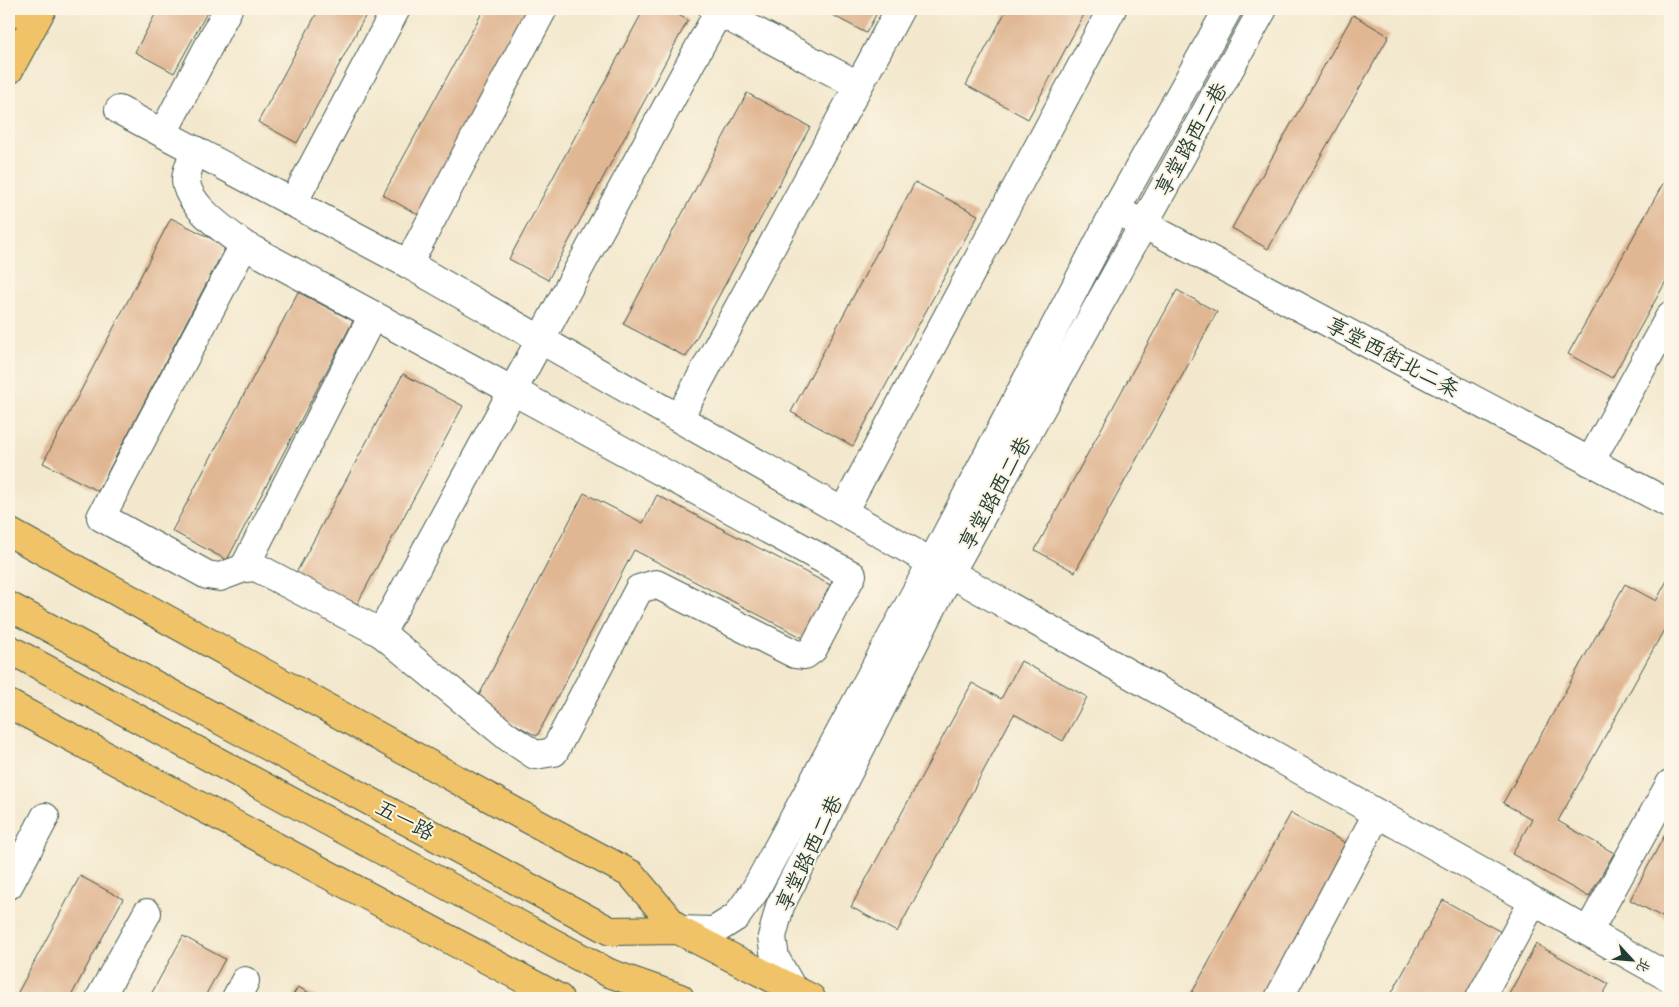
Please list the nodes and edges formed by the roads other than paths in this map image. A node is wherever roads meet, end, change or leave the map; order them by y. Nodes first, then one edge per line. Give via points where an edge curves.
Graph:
1 (11, 9) edge
2 (42, 9) edge
3 (228, 9) edge
4 (396, 9) edge
5 (543, 9) edge
6 (900, 9) edge
7 (1112, 9) edge
8 (1228, 9) edge
9 (1263, 9) edge
10 (717, 10) edge
11 (9, 14) edge
12 (9, 70) edge
13 (858, 85) junction
14 (119, 110) dead end
15 (163, 133) junction
16 (195, 150) junction
17 (293, 203) junction
18 (1116, 209) junction
19 (1144, 226) junction
20 (244, 245) junction
21 (408, 264) junction
22 (373, 315) junction
23 (1670, 316) edge
24 (540, 339) junction
25 (511, 390) junction
26 (679, 418) junction
27 (1590, 462) junction
28 (1670, 504) edge
29 (843, 512) junction
30 (9, 532) edge
31 (244, 568) junction
32 (941, 568) junction
33 (9, 606) edge
34 (381, 632) junction
35 (9, 649) edge
36 (9, 704) edge
37 (1670, 784) edge
38 (1377, 814) junction
39 (45, 817) dead end
40 (9, 885) edge
41 (1534, 902) junction
42 (147, 913) dead end
43 (678, 930) junction
44 (1588, 932) junction
45 (1670, 978) edge
46 (801, 993) edge
47 (100, 998) edge
48 (559, 998) edge
49 (680, 998) edge
50 (1279, 998) edge
51 (1480, 998) edge

1 - 11 main road
2 - 12 main road
3 - 15 street
4 - 17 street
5 - 21 street
6 - 13 street
7 - 29 street
8 - 18 street, 享堂路西二巷
9 - 19 street, 享堂路西二巷
10 - 13 street
10 - 24 street
13 - 26 street
14 - 15 street
15 - 16 street
16 - 17 street
16 - 20 street via 186,179 189,194 218,226
17 - 21 street
18 - 19 street, 享堂西街北二条
18 - 32 street, 享堂路西二巷
19 - 27 street, 享堂西街北二条
19 - 32 street, 享堂路西二巷
20 - 22 street
20 - 31 street via 101,517 207,575 220,577
21 - 24 street
22 - 25 street
22 - 31 street
23 - 27 street
24 - 25 street
24 - 26 street
25 - 34 street
25 - 34 street via 852,575 813,649 805,655 795,654 656,584 639,589 554,752 535,755 508,737
26 - 29 street
27 - 28 street, 享堂西街北二条
29 - 32 street
30 - 43 main road via 631,874
31 - 34 street via 256,568
32 - 38 street
32 - 43 street, 享堂路西二巷 via 754,892 736,917 714,931
32 - 46 street, 享堂路西二巷 via 780,906 772,936 775,958
33 - 43 main road, 五一路 via 610,931
35 - 49 main road via 609,973
36 - 48 main road
37 - 44 street
38 - 41 street
38 - 50 street
39 - 40 street
41 - 44 street
41 - 51 street
42 - 47 street
43 - 46 main road, 五一路
44 - 45 street

